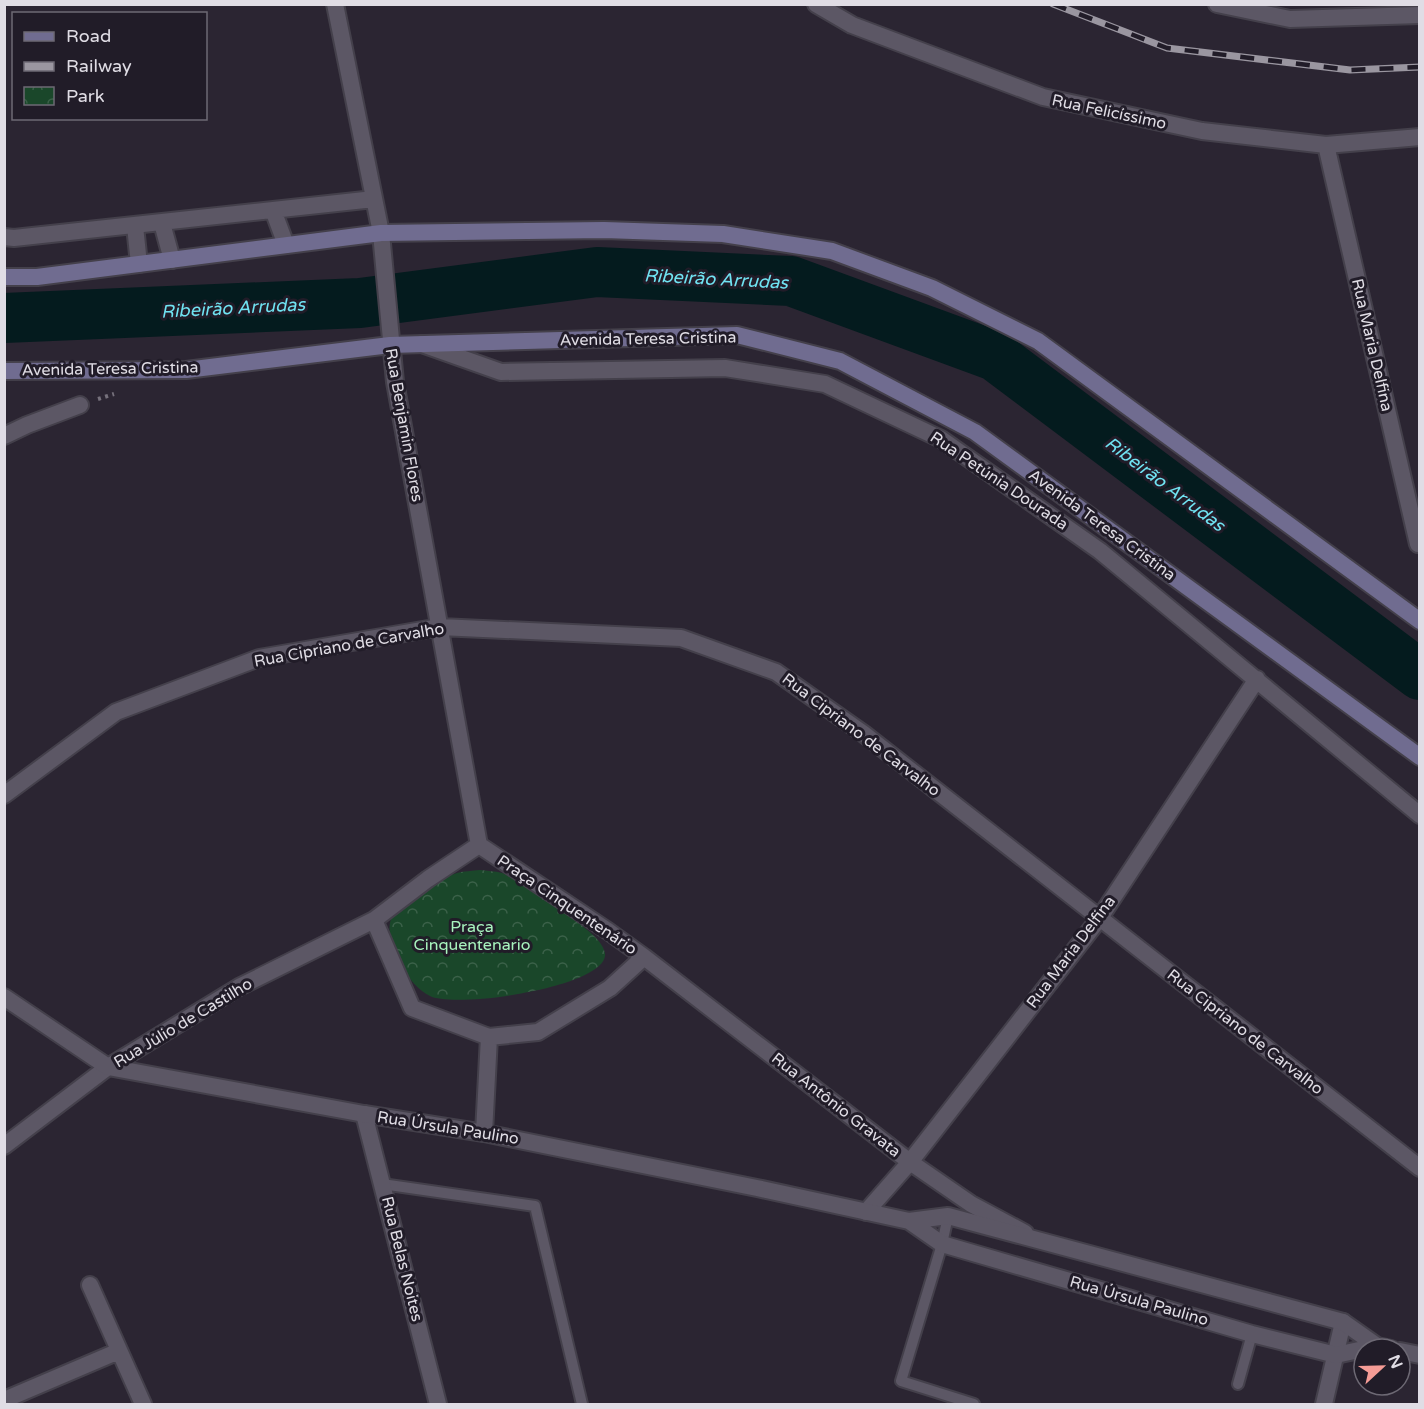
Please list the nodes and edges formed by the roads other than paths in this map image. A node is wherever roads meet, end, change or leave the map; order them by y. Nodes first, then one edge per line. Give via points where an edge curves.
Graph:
1 (335, 4) edge
2 (816, 4) edge
3 (1216, 4) edge
4 (1362, 11) edge
5 (1419, 15) edge
6 (1419, 137) edge
7 (1326, 145) junction
8 (374, 199) junction
9 (273, 210) junction
10 (162, 223) junction
11 (135, 226) junction
12 (381, 233) junction
13 (4, 237) edge
14 (286, 245) junction
15 (172, 260) junction
16 (139, 264) junction
17 (4, 277) edge
18 (421, 344) junction
19 (390, 345) junction
20 (4, 371) edge
21 (80, 405) dead end
22 (4, 436) edge
23 (1418, 544) dead end
24 (1419, 621) edge
25 (440, 627) junction
26 (1257, 679) junction
27 (1419, 757) edge
28 (4, 795) edge
29 (1419, 815) edge
30 (479, 845) junction
31 (1099, 919) junction
32 (374, 920) junction
33 (644, 957) junction
34 (4, 997) edge
35 (489, 1037) junction
36 (108, 1067) junction
37 (364, 1114) junction
38 (484, 1133) junction
39 (4, 1146) edge
40 (910, 1162) junction
41 (1419, 1168) edge
42 (382, 1184) junction
43 (866, 1212) junction
44 (948, 1216) junction
45 (909, 1221) junction
46 (1036, 1239) junction
47 (942, 1244) junction
48 (90, 1285) dead end
49 (1343, 1322) junction
50 (1252, 1334) junction
51 (1367, 1337) edge
52 (119, 1351) junction
53 (1352, 1353) edge
54 (1336, 1355) junction
55 (1238, 1384) dead end
56 (4, 1400) edge
57 (143, 1404) edge
58 (438, 1404) edge
59 (582, 1404) edge
60 (974, 1404) edge
61 (1324, 1404) edge

1 - 8 street, Rua Benjamin Flores
2 - 7 street, Rua Felicíssimo via 852,25 1043,97 1202,132
3 - 4 street via 1290,19
4 - 5 street
6 - 7 street, Rua Felicíssimo
7 - 23 street, Rua Maria Delfina
8 - 9 street
8 - 12 street, Rua Benjamin Flores
9 - 10 street
9 - 14 street
10 - 11 street
10 - 15 street
11 - 13 street
11 - 16 street
12 - 14 main road
12 - 19 street, Rua Benjamin Flores
12 - 24 main road via 604,230 723,234 832,251 932,288 1038,341
14 - 15 main road
15 - 16 main road
16 - 17 main road via 37,277
18 - 19 main road, Avenida Teresa Cristina
18 - 26 street, Rua Petúnia Dourada via 501,372 725,368 825,384 942,439 1100,550
18 - 27 main road, Avenida Teresa Cristina via 737,335 840,360 975,432
19 - 20 main road, Avenida Teresa Cristina via 186,370
19 - 25 street, Rua Benjamin Flores
21 - 22 street
25 - 28 street, Rua Cipriano de Carvalho via 259,658 116,712
25 - 30 street, Rua Benjamin Flores
25 - 31 street, Rua Cipriano de Carvalho via 681,638 776,672 864,734
26 - 29 street, Rua Petúnia Dourada
26 - 31 street, Rua Maria Delfina
30 - 32 street, Praça Cinquentenário
30 - 33 street, Praça Cinquentenário
31 - 40 street, Rua Maria Delfina
31 - 41 street, Rua Cipriano de Carvalho
32 - 35 street, Praça Cinquentenário via 412,1008
32 - 36 street, Rua Júlio de Castilho via 239,987
33 - 35 street, Praça Cinquentenário via 610,988 538,1032
33 - 40 street, Rua Antônio Gravata
34 - 36 street, Rua Úrsula Paulino
35 - 38 street
36 - 37 street, Rua Úrsula Paulino
36 - 39 street, Rua Júlio de Castilho
37 - 38 street, Rua Úrsula Paulino
37 - 42 street, Rua Belas Noites
38 - 43 street, Rua Úrsula Paulino
40 - 43 street, Rua Maria Delfina
40 - 46 street, Rua Antônio Gravata via 971,1204
42 - 58 street, Rua Belas Noites
42 - 59 lane via 535,1206
43 - 45 street, Rua Úrsula Paulino
44 - 45 street, Rua Úrsula Paulino
44 - 46 street, Rua Úrsula Paulino
44 - 47 lane
45 - 47 street, Rua Úrsula Paulino
46 - 49 street, Rua Úrsula Paulino
47 - 50 street, Rua Úrsula Paulino
47 - 60 lane via 901,1381
48 - 52 street
49 - 51 street, Rua Úrsula Paulino
49 - 54 street
50 - 54 street, Rua Úrsula Paulino
50 - 55 lane
52 - 56 street
52 - 57 street
53 - 54 street, Rua Úrsula Paulino
54 - 61 street

